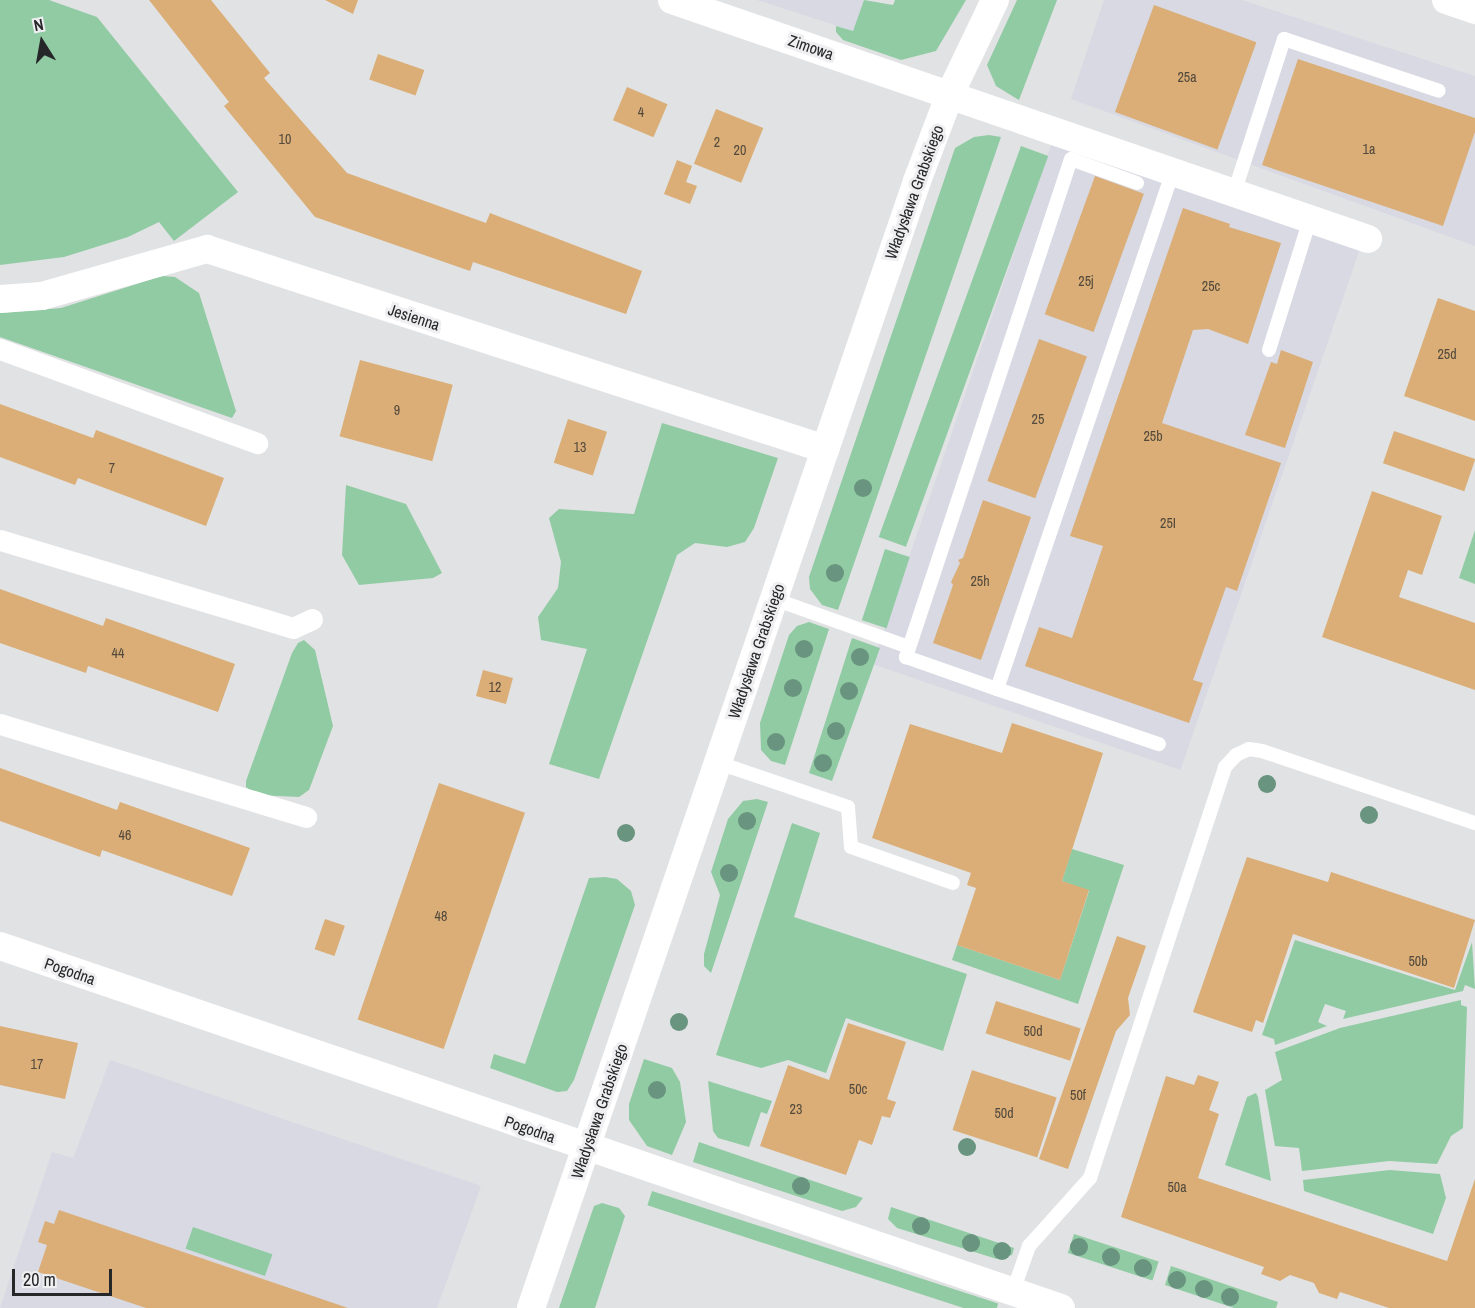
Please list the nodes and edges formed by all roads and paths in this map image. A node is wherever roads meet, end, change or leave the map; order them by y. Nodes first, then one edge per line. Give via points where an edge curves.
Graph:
1 (672, 0) edge
2 (995, 0) edge
3 (1446, 0) edge
4 (1475, 10) edge
5 (1438, 91) dead end
6 (950, 94) junction
7 (1173, 171) junction
8 (1137, 183) dead end
9 (1234, 193) junction
10 (1310, 219) junction
11 (1368, 239) dead end
12 (0, 299) edge
13 (0, 349) edge
14 (1269, 351) dead end
15 (257, 443) dead end
16 (825, 449) junction
17 (0, 540) edge
18 (774, 599) junction
19 (312, 619) dead end
20 (909, 647) junction
21 (997, 689) junction
22 (0, 724) edge
23 (1159, 744) dead end
24 (719, 763) junction
25 (306, 817) dead end
26 (1475, 823) edge
27 (953, 883) dead end
28 (0, 946) edge
29 (586, 1148) junction
30 (1010, 1300) edge
31 (531, 1308) edge
32 (1061, 1308) edge

1 - 6 street, Zimowa
2 - 6 street, Władysława Grabskiego
3 - 4 street
5 - 9 lane via 1284,39
6 - 7 street, Zimowa
6 - 16 street, Władysława Grabskiego
7 - 9 street, Zimowa
7 - 21 lane
8 - 20 lane via 1071,159
9 - 10 street, Zimowa
10 - 11 street, Zimowa
10 - 14 lane
12 - 16 street, Jesienna via 42,296 207,249
13 - 15 street
16 - 18 street, Władysława Grabskiego
17 - 19 street via 293,628
18 - 20 lane
18 - 24 street, Władysława Grabskiego
20 - 21 lane via 906,657
21 - 23 lane
22 - 25 street
24 - 27 lane via 848,807 850,847
24 - 29 street, Władysława Grabskiego
26 - 30 lane via 1262,752 1249,749 1236,755 1225,767 1090,1178 1029,1246
28 - 29 street, Pogodna
29 - 30 street, Pogodna
29 - 31 street, Władysława Grabskiego
30 - 32 street, Pogodna

